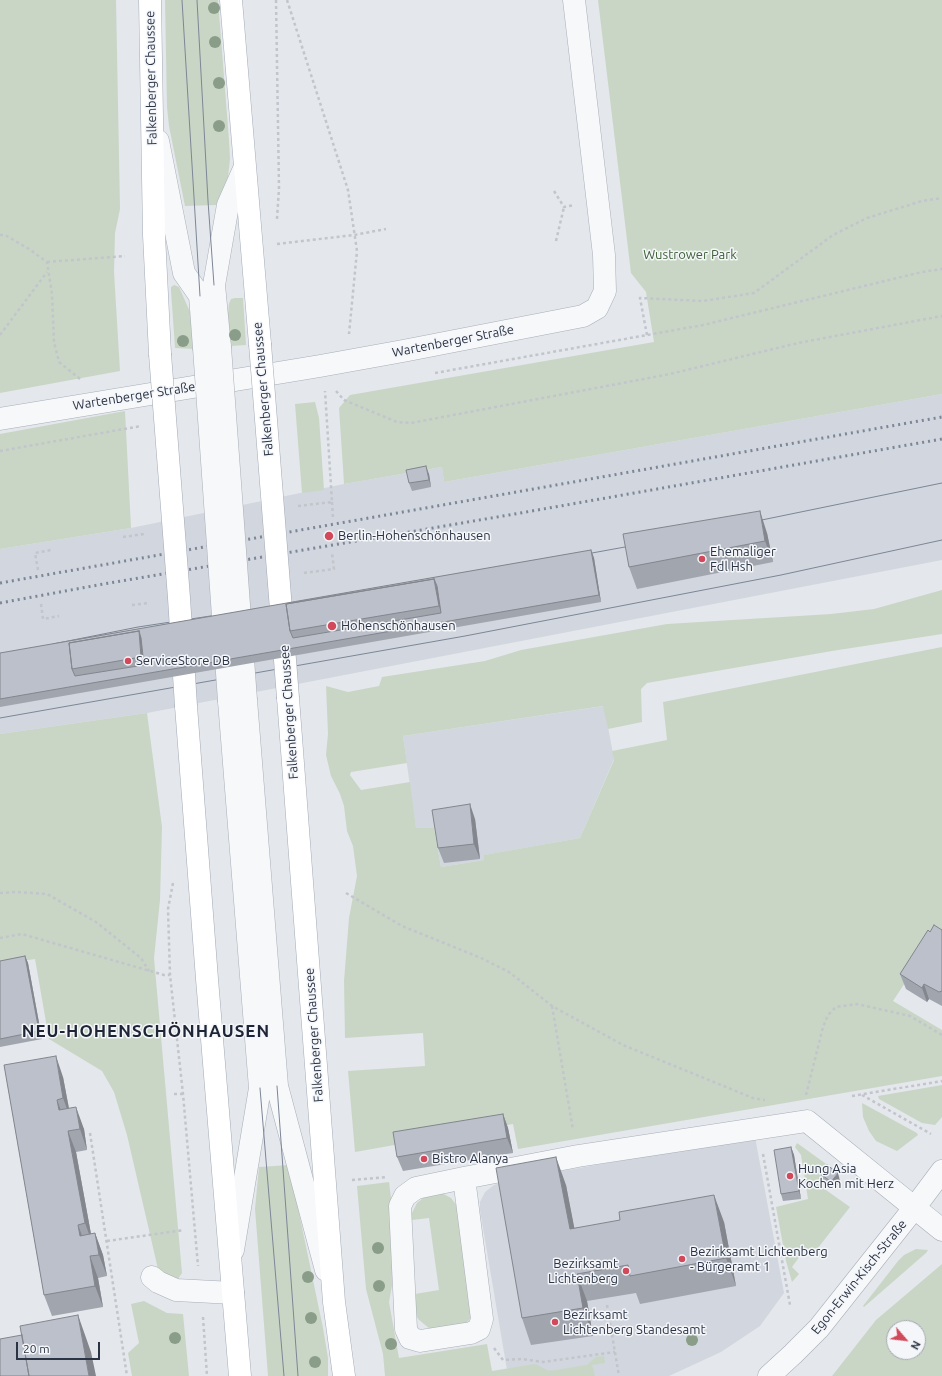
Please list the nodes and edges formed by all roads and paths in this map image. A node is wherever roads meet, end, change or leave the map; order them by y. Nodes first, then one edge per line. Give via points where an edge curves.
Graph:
1 (150, 0) edge
2 (231, 0) edge
3 (276, 0) edge
4 (287, 0) edge
5 (574, 0) edge
6 (152, 107) junction
7 (244, 169) junction
8 (554, 191) dead end
9 (942, 198) edge
10 (580, 204) dead end
11 (564, 207) junction
12 (277, 223) dead end
13 (386, 229) dead end
14 (354, 235) junction
15 (0, 236) edge
16 (276, 237) dead end
17 (556, 241) dead end
18 (125, 256) dead end
19 (47, 262) junction
20 (942, 269) edge
21 (47, 272) junction
22 (942, 316) edge
23 (350, 334) dead end
24 (0, 335) edge
25 (647, 335) junction
26 (212, 347) junction
27 (429, 374) dead end
28 (83, 382) dead end
29 (343, 389) dead end
30 (336, 391) junction
31 (326, 393) dead end
32 (326, 401) dead end
33 (0, 419) edge
34 (332, 502) junction
35 (298, 506) dead end
36 (333, 519) dead end
37 (144, 534) dead end
38 (124, 537) dead end
39 (51, 550) dead end
40 (332, 553) dead end
41 (38, 570) dead end
42 (303, 573) dead end
43 (149, 603) dead end
44 (41, 604) dead end
45 (132, 605) dead end
46 (59, 616) dead end
47 (238, 700) junction
48 (173, 880) dead end
49 (0, 893) edge
50 (346, 894) dead end
51 (0, 938) edge
52 (149, 971) junction
53 (170, 975) junction
54 (552, 1006) junction
55 (942, 1036) edge
56 (942, 1081) edge
57 (174, 1094) dead end
58 (183, 1094) junction
59 (862, 1094) junction
60 (852, 1096) dead end
61 (805, 1097) dead end
62 (767, 1100) dead end
63 (759, 1129) junction
64 (90, 1133) dead end
65 (931, 1134) dead end
66 (578, 1156) junction
67 (942, 1171) edge
68 (389, 1177) dead end
69 (464, 1178) junction
70 (352, 1180) dead end
71 (915, 1207) junction
72 (184, 1230) dead end
73 (942, 1230) edge
74 (107, 1241) junction
75 (231, 1266) junction
76 (152, 1277) dead end
77 (201, 1291) junction
78 (233, 1293) junction
79 (334, 1302) junction
80 (607, 1305) dead end
81 (790, 1305) dead end
82 (479, 1329) junction
83 (615, 1352) junction
84 (127, 1376) edge
85 (208, 1376) edge
86 (240, 1376) edge
87 (344, 1376) edge
88 (619, 1376) edge
89 (769, 1376) edge

1 - 6 main road, Falkenberger Chaussee
2 - 7 main road, Falkenberger Chaussee
3 - 12 path via 280,188
4 - 14 path via 348,190
5 - 33 street, Wartenberger Straße via 604,255 605,291 597,308 583,316 402,351
6 - 26 street via 184,273 200,296
6 - 75 main road, Falkenberger Chaussee, bridge via 154,235 160,354 206,979
7 - 26 street via 228,205 214,285
7 - 79 main road, Falkenberger Chaussee, bridge via 260,344
8 - 11 path
9 - 25 path via 922,201 867,218 833,235 754,293 703,301 640,298
10 - 11 path
11 - 17 path
13 - 14 path
14 - 16 path via 275,244
14 - 23 path via 357,251
15 - 19 path via 5,235
18 - 19 path
19 - 21 path
20 - 25 path via 703,325
21 - 24 path
21 - 28 path via 52,294 54,342 59,362
22 - 30 path via 798,343 670,374 411,423 396,422 344,400
25 - 27 path
26 - 47 street, bridge
29 - 30 path
30 - 31 path
32 - 34 path
34 - 35 path
34 - 36 path
37 - 38 path
39 - 41 path via 36,553
40 - 42 path via 334,569
43 - 45 path
44 - 46 path via 44,619
47 - 75 street via 250,973 260,1088
47 - 79 street via 277,1086
48 - 53 path via 168,909
49 - 52 path via 47,894 96,922 141,958
50 - 54 path via 402,926 509,972
51 - 52 path via 22,934
52 - 53 path
53 - 58 path
54 - 62 path via 623,1045 753,1098
54 - 66 path
55 - 61 path via 910,1016 857,1004 836,1007 828,1015 823,1027
56 - 59 path
57 - 58 path
58 - 77 path
59 - 60 path
59 - 65 path
63 - 66 street
63 - 71 street via 807,1121
63 - 81 path
64 - 74 path
66 - 69 street
67 - 71 street, Egon-Erwin-Kisch-Straße
68 - 70 path
69 - 82 street via 482,1319
69 - 82 street via 416,1188 405,1196 400,1206 406,1329 410,1338 420,1341 471,1333
71 - 73 street
71 - 89 street, Egon-Erwin-Kisch-Straße via 819,1328
72 - 74 path
74 - 84 path
75 - 78 main road, Falkenberger Chaussee
76 - 77 street via 176,1290
77 - 78 street
77 - 85 path
78 - 86 main road, Falkenberger Chaussee
79 - 87 main road, Falkenberger Chaussee
80 - 83 path
82 - 83 path via 503,1360 543,1362
83 - 88 path

